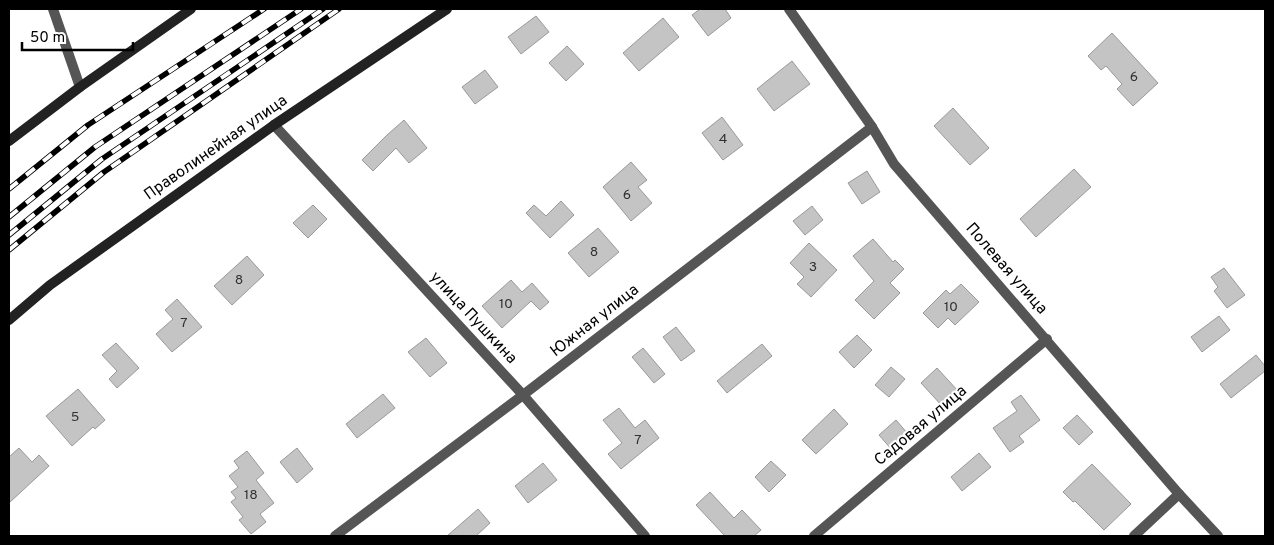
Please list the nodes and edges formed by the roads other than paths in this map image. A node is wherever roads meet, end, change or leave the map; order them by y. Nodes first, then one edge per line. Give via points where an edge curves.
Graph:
1 (53, 9) edge
2 (191, 9) edge
3 (447, 9) edge
4 (789, 9) edge
5 (80, 87) junction
6 (274, 125) junction
7 (872, 127) junction
8 (9, 141) edge
9 (9, 320) edge
10 (1047, 339) junction
11 (524, 395) junction
12 (1179, 494) junction
13 (334, 536) edge
14 (644, 536) edge
15 (814, 536) edge
16 (1134, 536) edge
17 (1218, 536) edge

1 - 5 street
2 - 5 main road
3 - 6 main road, Праволинейная улица
4 - 7 street, Полевая улица
5 - 8 main road
6 - 9 main road, Праволинейная улица via 50,285
6 - 11 street, улица Пушкина
7 - 10 street, Полевая улица via 894,164
7 - 11 street, Южная улица
10 - 12 street, Полевая улица
10 - 15 street, Садовая улица
11 - 13 street, Южная улица
11 - 14 street, улица Пушкина
12 - 16 street
12 - 17 street, Полевая улица

